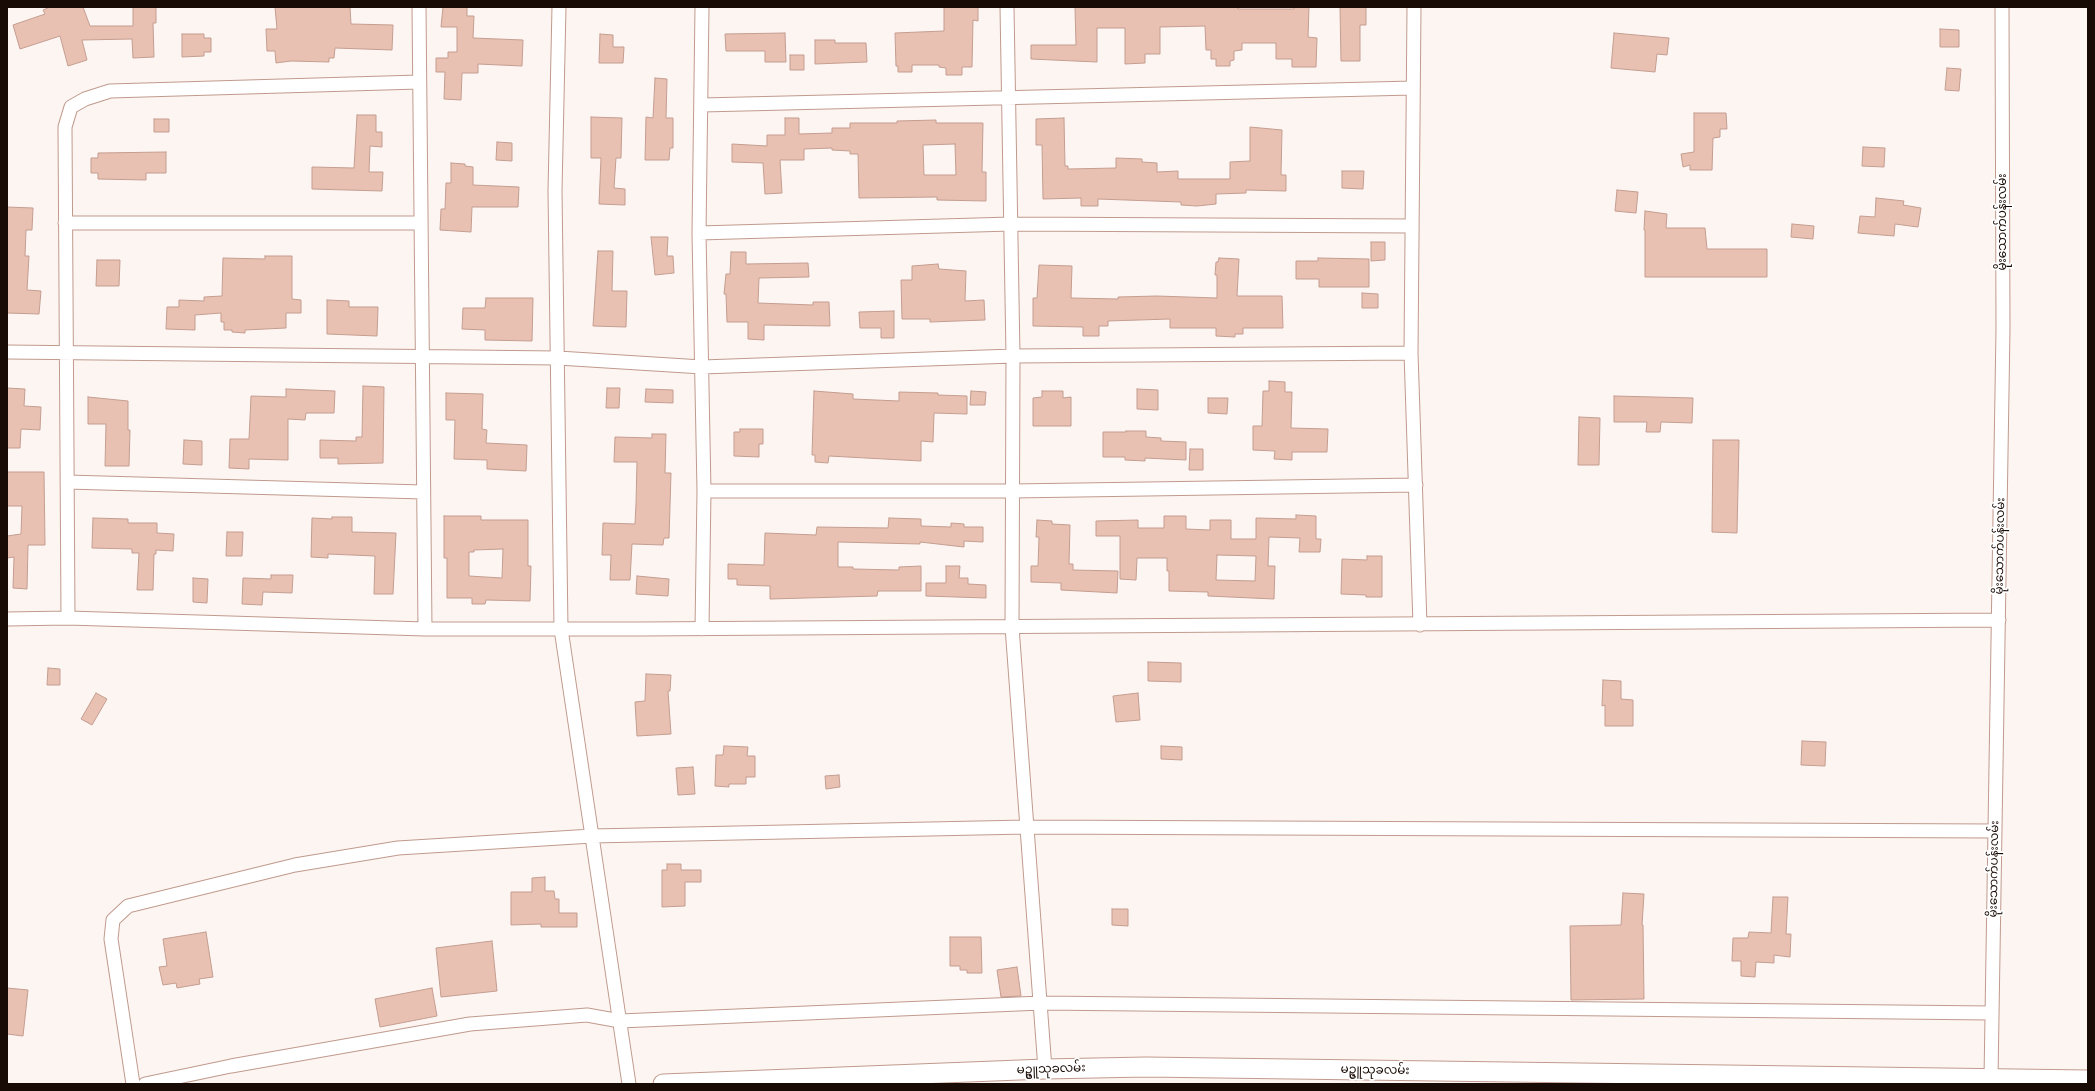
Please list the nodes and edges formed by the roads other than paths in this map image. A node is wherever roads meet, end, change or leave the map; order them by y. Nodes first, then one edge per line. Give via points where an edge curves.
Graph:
1 (419, 7) edge
2 (559, 7) edge
3 (702, 7) edge
4 (1007, 7) edge
5 (1414, 7) edge
6 (2002, 7) edge
7 (419, 82) junction
8 (1413, 88) junction
9 (1009, 96) junction
10 (702, 105) junction
11 (66, 223) junction
12 (420, 223) junction
13 (1011, 224) junction
14 (1412, 226) junction
15 (699, 233) junction
16 (7, 352) edge
17 (66, 353) junction
18 (1411, 353) junction
19 (1013, 356) junction
20 (422, 357) junction
21 (558, 358) junction
22 (702, 367) junction
23 (67, 482) junction
24 (1416, 485) junction
25 (704, 491) junction
26 (1012, 491) junction
27 (423, 492) junction
28 (68, 618) junction
29 (7, 619) edge
30 (1999, 620) junction
31 (1420, 625) junction
32 (1012, 627) junction
33 (425, 629) junction
34 (561, 629) junction
35 (702, 629) junction
36 (1026, 827) junction
37 (1995, 831) junction
38 (592, 836) junction
39 (1042, 1003) junction
40 (1991, 1013) junction
41 (620, 1021) junction
42 (1045, 1069) junction
43 (2088, 1080) edge
44 (847, 1081) edge
45 (1990, 1081) edge
46 (133, 1084) edge
47 (145, 1084) edge
48 (629, 1084) edge
49 (663, 1084) edge

1 - 7 street
2 - 21 street via 555,191
3 - 10 street
4 - 9 street
5 - 8 street
6 - 30 street, မိုးသောက်ပန်းလမ်း via 2003,329
7 - 11 street via 110,91 85,99 71,108 65,127
7 - 12 street
8 - 9 street
8 - 14 street
9 - 10 street
9 - 13 street
10 - 15 street
11 - 12 street
11 - 17 street
12 - 20 street
13 - 14 street
13 - 15 street
13 - 19 street
14 - 18 street
15 - 22 street
16 - 17 street
17 - 20 street
17 - 23 street
18 - 19 street
18 - 24 street
19 - 22 street
19 - 26 street
20 - 21 street
20 - 27 street
21 - 22 street
21 - 34 street
22 - 25 street
23 - 27 street
23 - 28 street
24 - 26 street
24 - 31 street
25 - 26 street
25 - 35 street
26 - 32 street
27 - 33 street
28 - 29 street
28 - 33 street
30 - 31 street
30 - 37 street, မိုးသောက်ပန်းလမ်း
31 - 32 street
32 - 35 street
32 - 36 street
33 - 34 street
34 - 35 street
34 - 38 street
36 - 37 street
36 - 38 street
36 - 39 street
37 - 40 street, မိုးသောက်ပန်းလမ်း
38 - 41 street
38 - 46 street via 398,848 295,865 128,906 112,920 111,939
39 - 40 street
39 - 41 street
39 - 42 street
40 - 45 street, မိုးသောက်ပန်းလမ်း
41 - 47 street via 588,1015 470,1024 231,1066
41 - 48 street
42 - 44 street, မဥ္ဇူသုခလမ်း
42 - 45 street, မဥ္ဇူသုခလမ်း via 1146,1067
43 - 45 street, မဥ္ဇူသုခလမ်း
44 - 49 street, မဥ္ဇူသုခလမ်း

